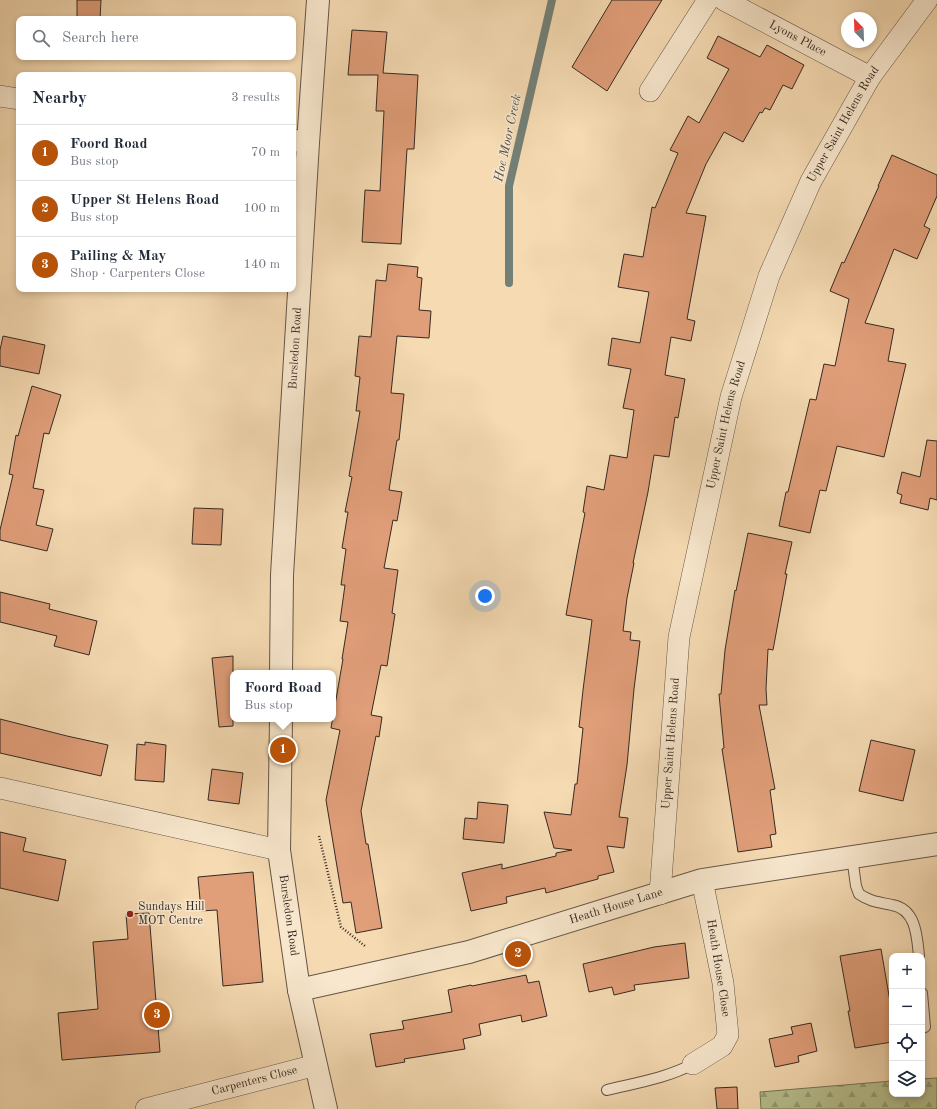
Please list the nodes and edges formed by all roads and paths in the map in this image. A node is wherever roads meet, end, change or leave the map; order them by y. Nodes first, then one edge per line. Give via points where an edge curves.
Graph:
1 (318, 0) edge
2 (708, 0) edge
3 (724, 0) edge
4 (927, 0) edge
5 (870, 77) junction
6 (650, 91) dead end
7 (0, 96) edge
8 (16, 99) edge
9 (301, 141) edge
10 (296, 255) edge
11 (294, 292) edge
12 (281, 670) edge
13 (281, 722) edge
14 (0, 788) edge
15 (318, 836) dead end
16 (937, 844) edge
17 (279, 850) junction
18 (852, 856) junction
19 (702, 880) junction
20 (660, 894) junction
21 (365, 946) dead end
22 (919, 953) edge
23 (299, 990) junction
24 (693, 1064) joint
25 (316, 1065) junction
26 (607, 1090) dead end
27 (146, 1109) edge
28 (326, 1109) edge

1 - 9 street, Bursledon Road
2 - 6 street
3 - 5 street, Lyons Place
4 - 5 street, Upper Saint Helens Road
5 - 20 street, Upper Saint Helens Road via 811,181 769,276 731,396 679,637
7 - 8 street
9 - 10 street, Bursledon Road
11 - 12 street, Bursledon Road via 282,576
13 - 17 street, Bursledon Road
14 - 17 street
15 - 21 path via 341,927
16 - 18 street, Heath House Lane
17 - 23 street, Bursledon Road
18 - 19 street, Heath House Lane
18 - 22 lane via 859,894 904,909 911,917 915,929
19 - 20 street, Heath House Lane
19 - 24 street, Heath House Close via 723,983 728,1035 722,1046
20 - 23 street, Heath House Lane via 469,952
23 - 25 street, Bursledon Road
24 - 26 lane via 668,1075
25 - 27 street, Carpenters Close
25 - 28 street, Bursledon Road

